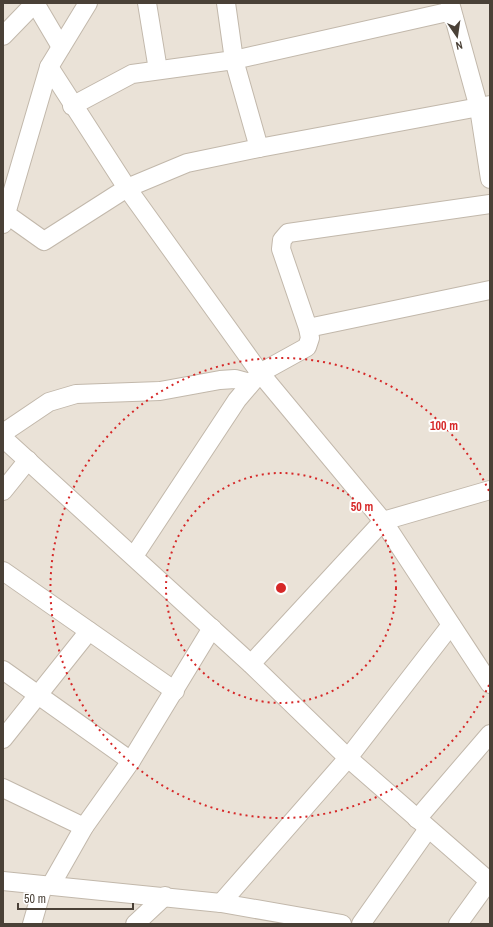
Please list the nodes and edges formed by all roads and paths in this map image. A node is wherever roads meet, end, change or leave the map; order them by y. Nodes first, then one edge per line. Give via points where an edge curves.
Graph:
1 (35, 3) edge
2 (88, 3) edge
3 (147, 3) edge
4 (226, 3) edge
5 (451, 7) edge
6 (3, 36) edge
7 (61, 47) junction
8 (234, 60) junction
9 (49, 67) junction
10 (158, 70) junction
11 (72, 106) junction
12 (484, 106) edge
13 (259, 148) junction
14 (490, 179) edge
15 (127, 188) junction
16 (490, 204) edge
17 (5, 220) edge
18 (490, 290) edge
19 (308, 328) junction
20 (255, 378) junction
21 (3, 433) edge
22 (3, 438) edge
23 (28, 460) junction
24 (490, 490) edge
25 (3, 491) edge
26 (383, 521) junction
27 (134, 556) junction
28 (3, 571) edge
29 (451, 625) junction
30 (212, 628) junction
31 (89, 631) junction
32 (251, 664) junction
33 (3, 670) edge
34 (490, 684) edge
35 (175, 690) junction
36 (37, 694) junction
37 (490, 734) edge
38 (3, 739) edge
39 (348, 758) junction
40 (131, 762) junction
41 (3, 788) edge
42 (423, 824) junction
43 (84, 827) junction
44 (3, 881) edge
45 (489, 882) edge
46 (47, 885) junction
47 (165, 896) junction
48 (221, 903) junction
49 (32, 924) edge
50 (135, 924) edge
51 (342, 924) edge
52 (361, 924) edge
53 (458, 924) edge

1 - 6 street
1 - 7 street
2 - 7 street
3 - 10 street
4 - 8 street
5 - 8 street
5 - 12 street
7 - 9 street
8 - 10 street
8 - 13 street
9 - 11 street
9 - 17 street
10 - 11 street via 132,74
11 - 15 street
12 - 13 street
12 - 14 street
13 - 15 street via 187,163
15 - 17 street via 44,241
15 - 20 street
16 - 19 street via 288,233 282,240 281,249
18 - 19 street
19 - 20 street via 310,338 307,347
20 - 21 street via 220,380 160,391 76,394 49,402
20 - 26 street
20 - 27 street via 237,400
22 - 23 street
23 - 25 street
23 - 27 street
24 - 26 street
26 - 29 street
26 - 32 street
27 - 30 street
28 - 31 street
29 - 34 street
29 - 39 street
30 - 32 street
30 - 35 street
31 - 35 street
31 - 36 street
32 - 39 street
33 - 36 street
35 - 40 street
36 - 38 street
36 - 40 street
37 - 42 street
39 - 42 street
39 - 48 street
40 - 43 street
41 - 43 street
42 - 45 street
42 - 52 street
43 - 46 street
44 - 46 street
45 - 53 street
46 - 47 street
46 - 49 street
47 - 48 street
47 - 50 street
48 - 51 street

